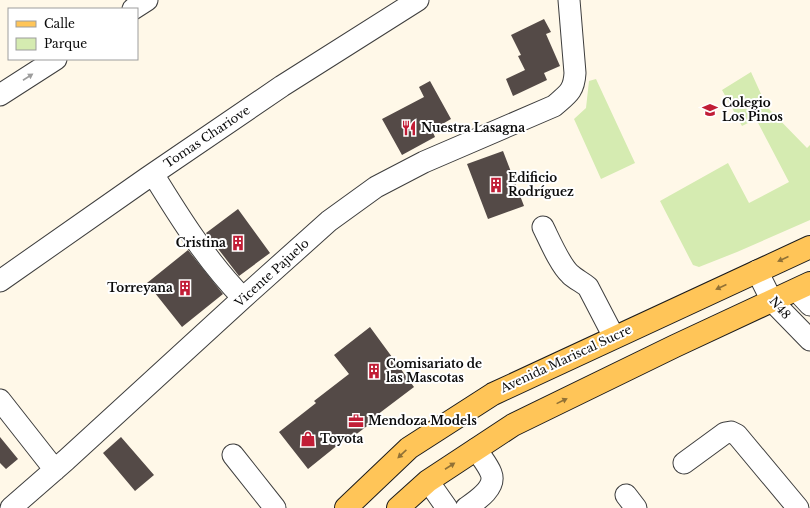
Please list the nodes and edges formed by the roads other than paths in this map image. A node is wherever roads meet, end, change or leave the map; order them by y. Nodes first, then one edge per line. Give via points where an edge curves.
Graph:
1 (147, 0) edge
2 (418, 0) edge
3 (569, 0) edge
4 (135, 8) edge
5 (54, 60) edge
6 (0, 96) edge
7 (153, 174) junction
8 (543, 227) dead end
9 (810, 247) edge
10 (757, 271) junction
11 (0, 281) edge
12 (805, 293) edge
13 (243, 298) junction
14 (772, 301) junction
15 (614, 337) junction
16 (810, 340) edge
17 (0, 400) edge
18 (476, 449) junction
19 (233, 455) dead end
20 (684, 463) dead end
21 (55, 470) junction
22 (428, 481) junction
23 (484, 494) edge
24 (11, 508) edge
25 (275, 508) edge
26 (346, 508) edge
27 (398, 508) edge
28 (447, 508) edge
29 (466, 508) edge
30 (798, 508) edge

1 - 4 street
2 - 7 street, Tomas Chariove via 282,86
3 - 13 street, Vicente Pajuelo via 575,73 574,84 569,93 554,106 424,162 376,187 329,221
6 -> 5 street
7 - 11 street, Tomas Chariove
7 - 13 street via 197,242
8 - 15 street via 564,268 588,287
9 -> 10 main road, Avenida Mariscal Sucre
10 - 14 street, N48
10 -> 15 main road, Avenida Mariscal Sucre
12 - 14 main road
13 - 21 street, Vicente Pajuelo
14 - 16 street, N48
18 -> 14 main road via 513,425
15 -> 26 main road, Avenida Mariscal Sucre via 493,394 409,448
17 - 21 street
22 -> 18 main road
18 - 23 street via 493,478
19 - 25 street
20 - 30 street via 730,432 737,435
21 - 24 street, Vicente Pajuelo
22 - 27 main road
22 - 28 street
23 - 29 street

